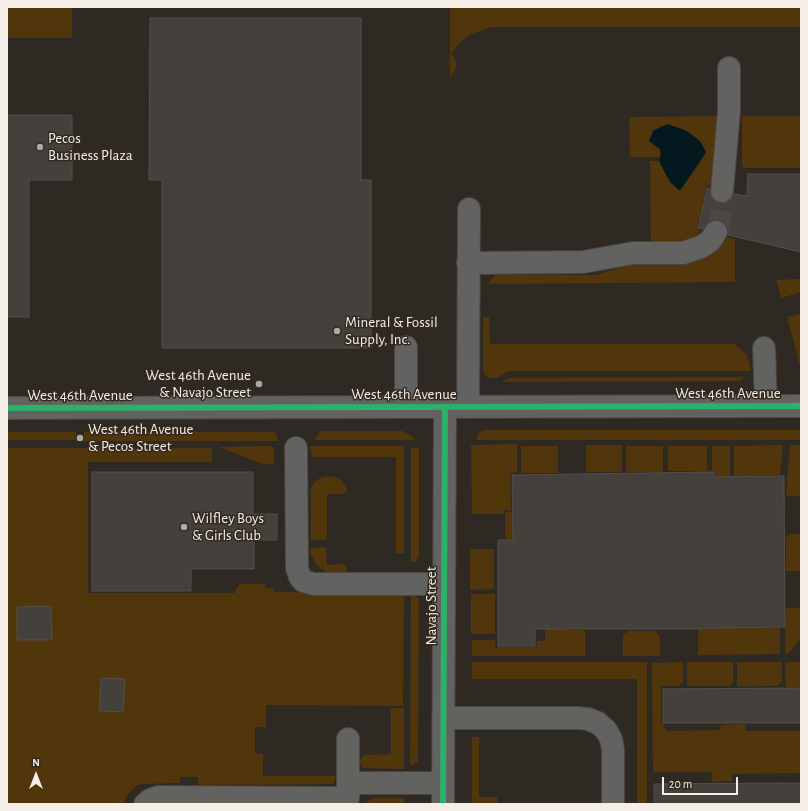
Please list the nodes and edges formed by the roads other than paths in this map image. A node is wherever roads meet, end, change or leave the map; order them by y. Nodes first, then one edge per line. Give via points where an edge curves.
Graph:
1 (729, 68) dead end
2 (722, 191) tunnel mouth
3 (469, 209) dead end
4 (716, 232) tunnel mouth
5 (468, 263) junction
6 (406, 346) dead end
7 (764, 348) dead end
8 (766, 406) junction
9 (801, 406) edge
10 (406, 407) junction
11 (445, 407) junction
12 (468, 407) junction
13 (7, 408) edge
14 (296, 458) dead end
15 (444, 584) junction
16 (444, 718) junction
17 (348, 739) dead end
18 (443, 794) edge
19 (348, 795) edge
20 (183, 800) edge
21 (145, 804) edge
22 (613, 804) edge

1 - 2 street via 729,111
3 - 5 street
4 - 5 street via 702,247 683,253 633,254 582,262
5 - 12 street
6 - 10 street
7 - 8 street
8 - 9 street, West 46th Avenue
8 - 12 street, West 46th Avenue
10 - 11 street, West 46th Avenue
10 - 13 street, West 46th Avenue
11 - 12 street, West 46th Avenue
11 - 15 street, Navajo Street
14 - 15 street via 297,568 303,581 314,584
15 - 16 street, Navajo Street
16 - 18 street, Navajo Street
16 - 22 street via 578,718 598,723 606,730 613,749
17 - 19 street
18 - 19 street
19 - 20 street
20 - 21 street via 158,797

